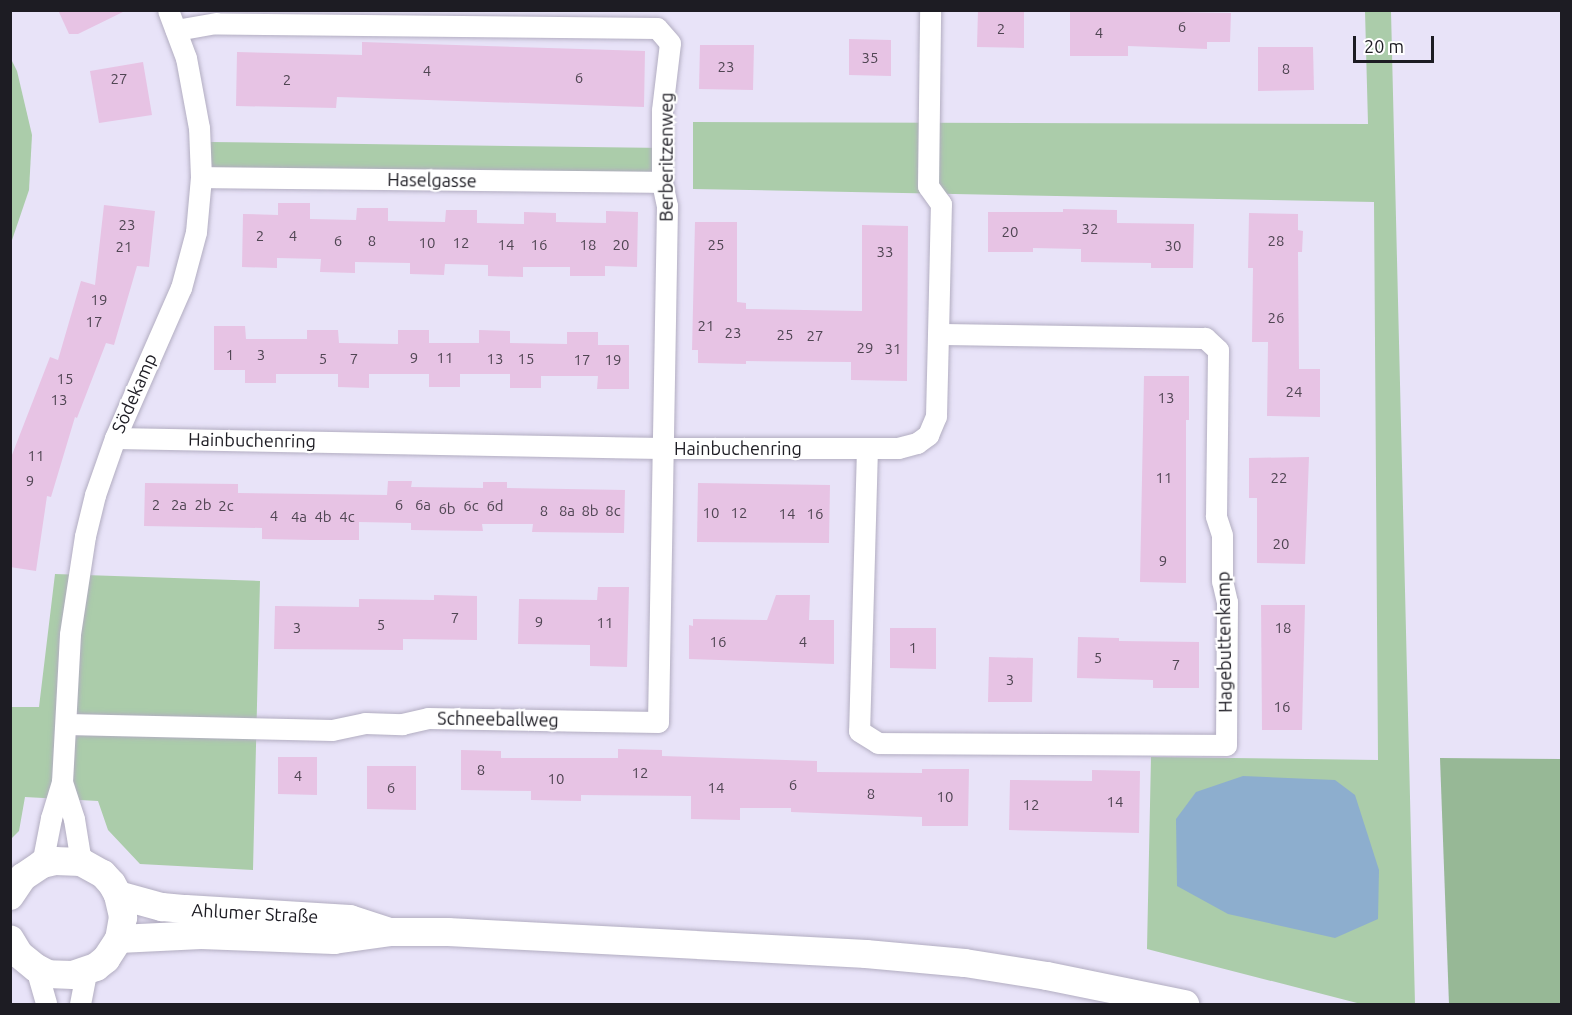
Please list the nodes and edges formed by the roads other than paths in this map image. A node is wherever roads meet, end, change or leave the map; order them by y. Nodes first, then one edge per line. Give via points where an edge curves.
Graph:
1 (930, 10) edge
2 (172, 20) edge
3 (201, 177) junction
4 (662, 182) junction
5 (938, 334) junction
6 (115, 438) junction
7 (662, 448) junction
8 (867, 448) junction
9 (66, 724) junction
10 (62, 782) junction
11 (81, 862) junction
12 (42, 864) junction
13 (118, 895) junction
14 (10, 896) edge
15 (391, 932) junction
16 (10, 939) edge
17 (119, 939) junction
18 (36, 969) junction
19 (86, 972) junction
20 (46, 1005) edge
21 (80, 1005) edge
22 (1185, 1005) edge

1 - 5 street, Hainbuchenring via 928,186 941,204
2 - 3 street, Södekamp via 193,90
2 - 4 street, Berberitzenweg via 657,28 670,42 662,110
3 - 4 street, Haselgasse
3 - 6 street, Södekamp via 196,232 181,288
4 - 7 street, Berberitzenweg via 667,206
5 - 8 street, Hainbuchenring via 936,416 928,435 898,448
5 - 8 street, Hagebuttenkamp via 1205,338 1218,350 1216,516 1222,534 1222,581 1227,602 1226,745 878,743 859,731
6 - 7 street, Hainbuchenring
6 - 9 street, Södekamp via 95,495 76,582
7 - 8 street, Hainbuchenring
7 - 9 street, Schneeballweg via 658,722 428,718 332,730
9 - 10 street, Södekamp
10 - 11 street, Södekamp via 74,819
10 - 12 street, Södekamp
11 - 12 main road
11 - 13 main road via 103,874
12 - 14 main road via 23,877
13 - 15 main road, Ahlumer Straße via 186,909 350,919
13 - 17 main road via 123,917
15 - 17 main road, Ahlumer Straße via 334,940 201,935
15 - 22 main road, Ahlumer Straße via 545,935 965,963
16 - 18 main road via 19,954
17 - 19 main road via 106,959
18 - 19 main road via 60,976
18 - 20 street
19 - 21 street

